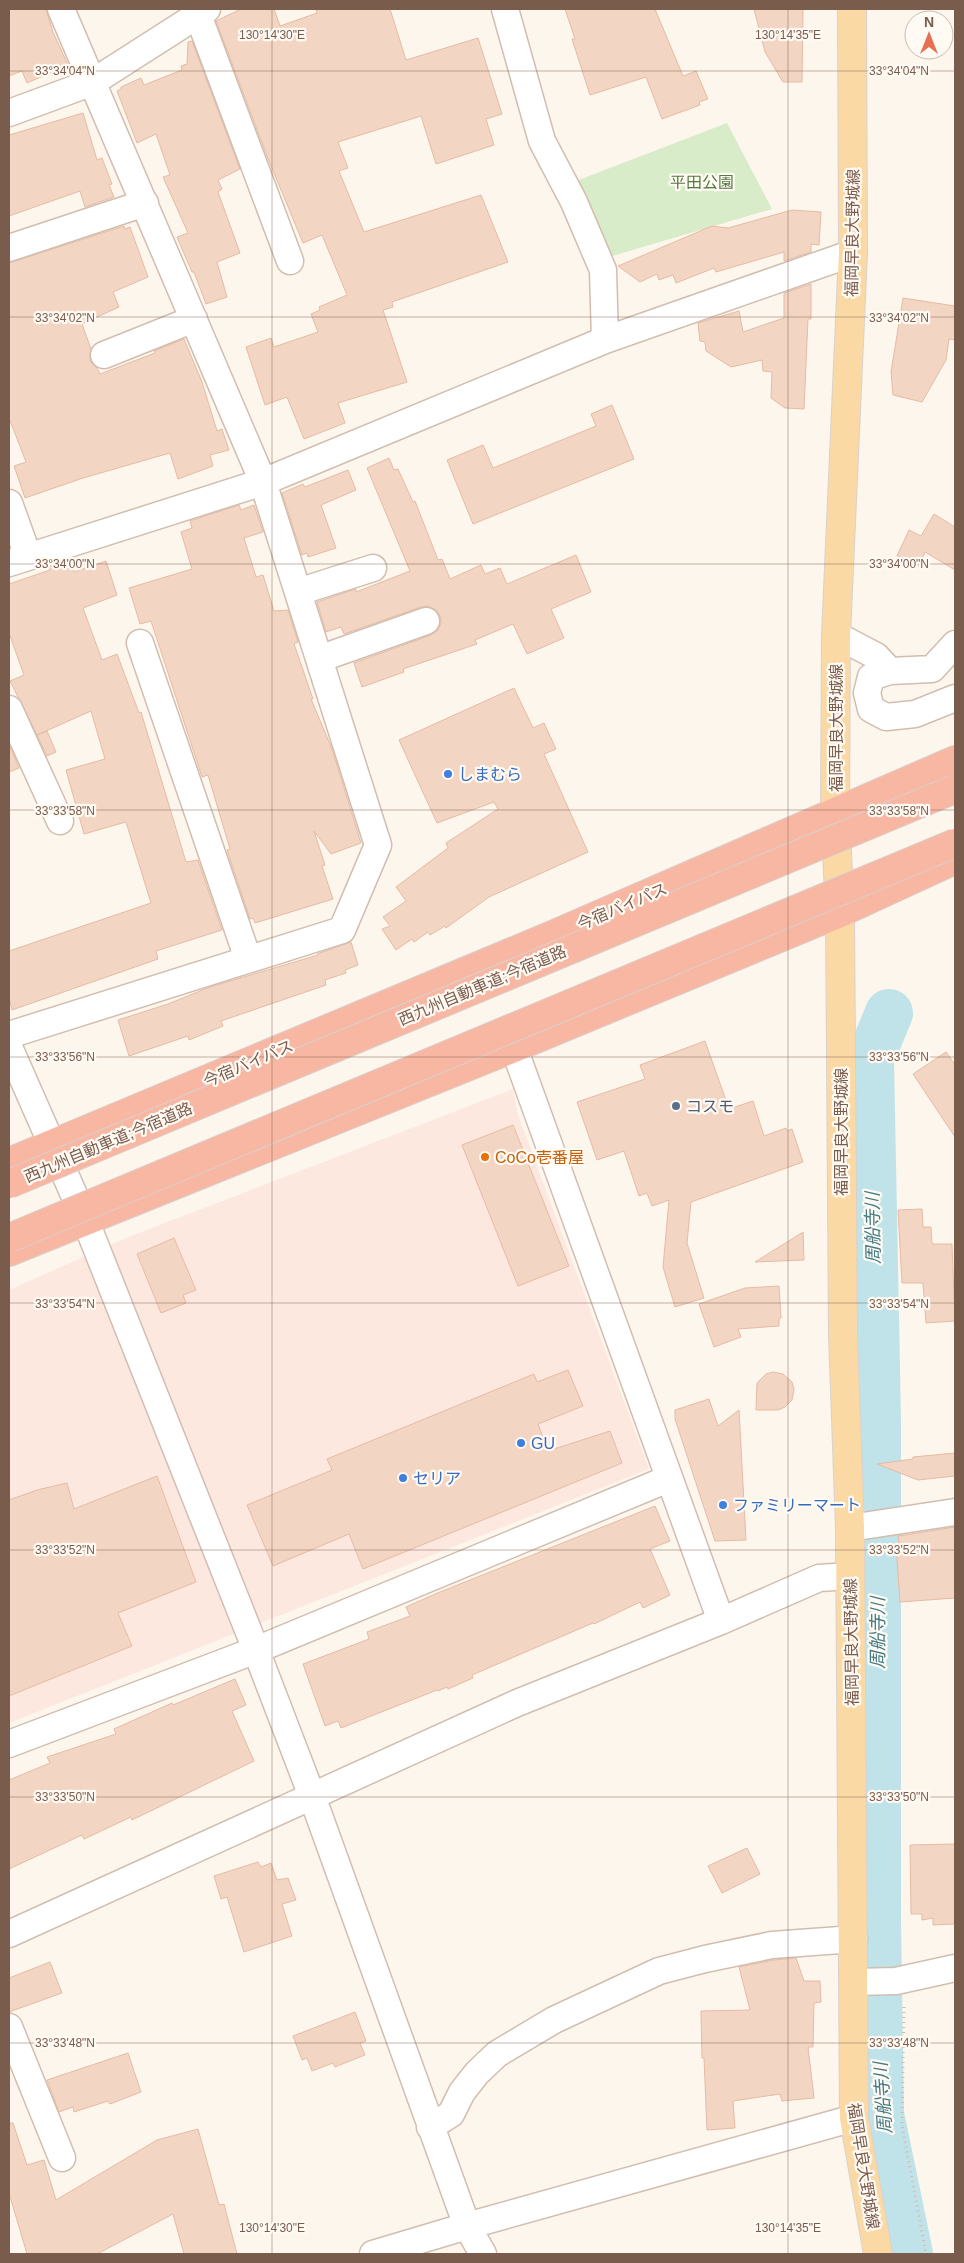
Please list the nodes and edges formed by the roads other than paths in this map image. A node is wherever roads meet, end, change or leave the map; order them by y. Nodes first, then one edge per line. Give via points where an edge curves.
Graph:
1 (61, 9) edge
2 (505, 9) edge
3 (852, 9) edge
4 (202, 12) edge
5 (93, 82) junction
6 (9, 113) edge
7 (145, 203) junction
8 (9, 248) edge
9 (852, 253) junction
10 (290, 261) dead end
11 (194, 320) junction
12 (605, 340) junction
13 (104, 355) dead end
14 (263, 482) junction
15 (9, 503) edge
16 (19, 560) edge
17 (373, 568) dead end
18 (298, 592) junction
19 (426, 621) dead end
20 (836, 635) junction
21 (140, 643) dead end
22 (955, 644) edge
23 (319, 659) junction
24 (890, 670) junction
25 (955, 698) edge
26 (9, 709) edge
27 (955, 760) edge
28 (955, 789) edge
29 (835, 814) junction
30 (60, 820) dead end
31 (955, 843) edge
32 (955, 860) edge
33 (840, 913) junction
34 (248, 960) junction
35 (9, 1035) edge
36 (9, 1047) edge
37 (514, 1048) junction
38 (53, 1144) junction
39 (9, 1162) edge
40 (9, 1184) edge
41 (86, 1222) junction
42 (9, 1238) edge
43 (9, 1252) edge
44 (668, 1479) junction
45 (955, 1512) edge
46 (850, 1528) junction
47 (850, 1576) junction
48 (721, 1621) junction
49 (256, 1650) junction
50 (9, 1744) edge
51 (312, 1796) junction
52 (9, 1934) edge
53 (854, 1939) junction
54 (955, 1968) edge
55 (854, 1982) junction
56 (9, 2026) edge
57 (854, 2118) junction
58 (430, 2127) junction
59 (62, 2158) dead end
60 (467, 2226) junction
61 (373, 2254) edge
62 (483, 2254) edge
63 (878, 2254) edge

1 - 5 street
2 - 12 street via 542,141 574,202 603,270
3 - 9 main road, 福岡早良大野城線
4 - 5 street
4 - 10 street
5 - 6 street
5 - 7 street
7 - 8 street
7 - 11 street
9 - 12 street
9 - 20 main road, 福岡早良大野城線
11 - 13 street
11 - 14 street
12 - 14 street
14 - 16 street
14 - 18 street
15 - 16 street
17 - 18 street
18 - 23 street
19 - 23 street
20 - 24 street via 876,656
20 - 29 main road, 福岡早良大野城線
21 - 34 street
22 - 24 street via 932,669
23 - 34 street via 378,845 342,930
24 - 25 street via 871,677 867,693 871,709 886,717 915,714
26 - 30 street
27 - 29 highway, 今宿バイパス
28 - 40 highway, 西九州自動車道;今宿道路, bridge
29 - 33 main road, 福岡早良大野城線
29 - 38 highway, 今宿バイパス
31 - 42 highway, bridge
32 - 33 highway
33 - 37 highway
33 - 46 main road, 福岡早良大野城線 via 843,1336
34 - 35 street
36 - 38 street
37 - 41 highway
37 - 44 street
38 - 39 highway, 今宿バイパス
38 - 41 street
41 - 43 highway
41 - 49 street
44 - 48 street
44 - 49 street
45 - 46 street
46 - 47 main road, 福岡早良大野城線
47 - 48 street via 820,1578
47 - 53 main road, 福岡早良大野城線
48 - 51 street via 517,1703
49 - 50 street
49 - 51 street
51 - 52 street
51 - 58 street
53 - 55 main road, 福岡早良大野城線
53 - 58 street via 772,1945 659,1971 554,2020 497,2054 476,2072 451,2114
54 - 55 street via 900,1980
55 - 57 main road, 福岡早良大野城線
56 - 59 street
57 - 60 street
57 - 63 main road, 福岡早良大野城線
58 - 60 street
60 - 61 street
60 - 62 street

